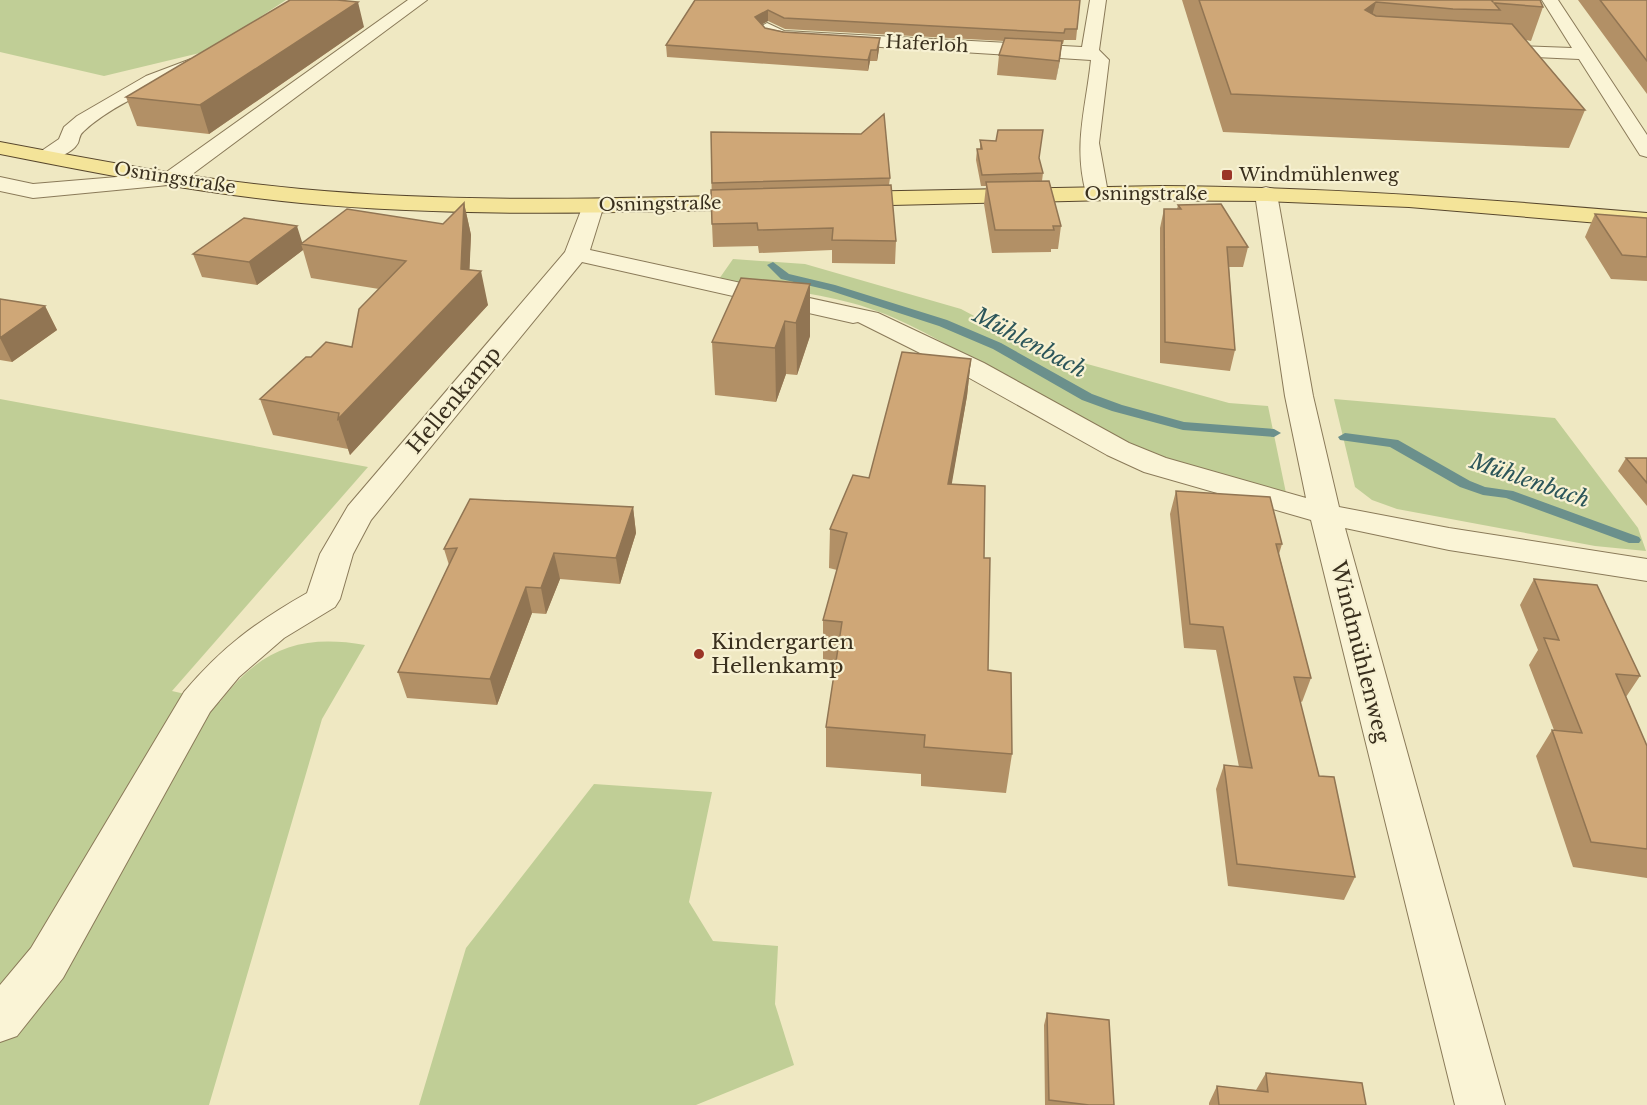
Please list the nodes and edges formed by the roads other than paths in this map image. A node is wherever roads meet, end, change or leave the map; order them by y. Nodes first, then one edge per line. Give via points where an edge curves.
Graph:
1 (419, 0) edge
2 (1098, 0) edge
3 (1550, 0) edge
4 (767, 28) edge
5 (1469, 50) edge
6 (1090, 53) junction
7 (1584, 54) junction
8 (191, 65) edge
9 (0, 148) edge
10 (1647, 151) edge
11 (45, 156) junction
12 (171, 179) junction
13 (0, 184) edge
14 (1097, 194) junction
15 (1266, 194) junction
16 (828, 200) edge
17 (771, 201) edge
18 (592, 205) junction
19 (1647, 220) edge
20 (576, 254) junction
21 (1325, 514) junction
22 (1647, 570) edge
23 (0, 1020) edge
24 (1480, 1105) edge

1 - 12 street
2 - 6 street
3 - 7 street
4 - 6 street, Haferloh via 784,36
5 - 7 street
6 - 14 street via 1100,60 1087,148
7 - 10 street
8 - 11 street via 153,80 84,120 71,131 68,142
9 - 11 main road, Osningstraße
11 - 12 main road, Osningstraße
12 - 13 street via 33,191
12 - 18 main road, Osningstraße via 382,202
14 - 15 main road, Osningstraße
14 - 16 main road, Osningstraße
15 - 19 main road, Osningstraße
15 - 21 street, Windmühlenweg via 1299,396
17 - 18 main road, Osningstraße
18 - 20 street, Hellenkamp
20 - 21 street via 861,317 974,369 1118,449 1201,480
20 - 23 street, Hellenkamp via 343,536 323,599 253,644 225,667 197,702 47,963
21 - 22 street via 1449,539
21 - 24 street, Windmühlenweg

